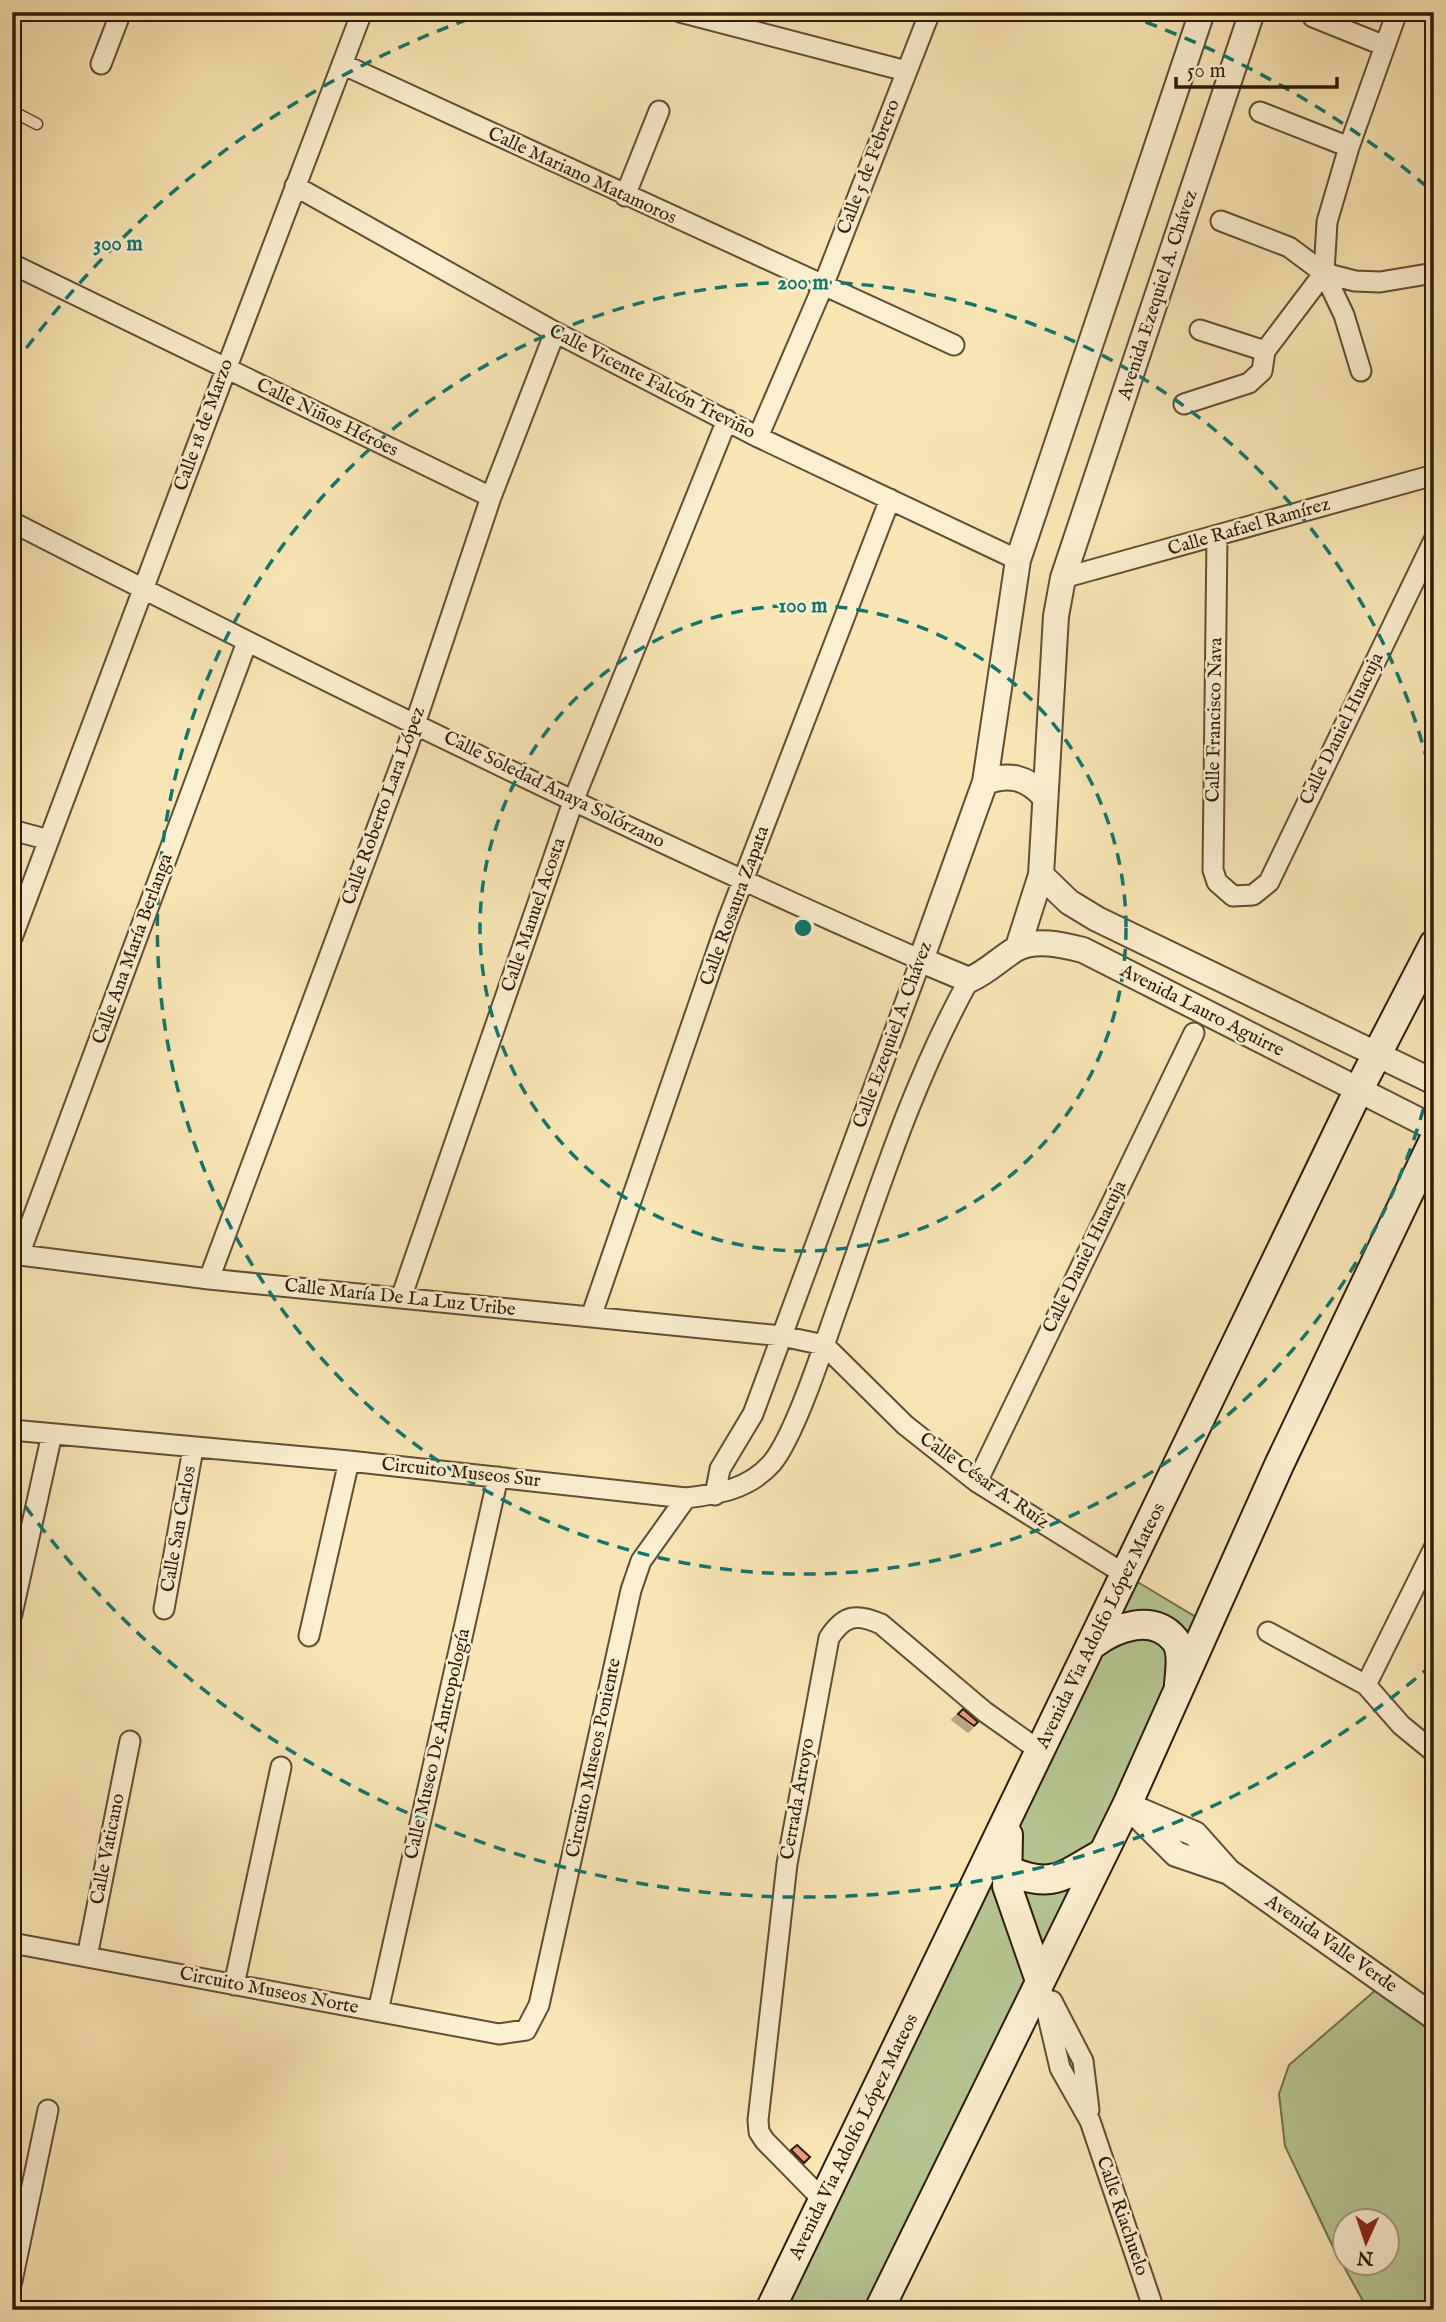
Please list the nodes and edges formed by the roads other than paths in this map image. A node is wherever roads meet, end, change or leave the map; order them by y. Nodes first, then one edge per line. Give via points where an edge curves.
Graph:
1 (121, 12) edge
2 (362, 12) edge
3 (680, 12) edge
4 (930, 12) edge
5 (1202, 12) edge
6 (1252, 12) edge
7 (1397, 12) edge
8 (1313, 17) dead end
9 (1385, 46) junction
10 (102, 64) dead end
11 (342, 64) junction
12 (906, 71) junction
13 (12, 111) edge
14 (659, 111) dead end
15 (1261, 112) dead end
16 (37, 124) dead end
17 (1349, 147) junction
18 (295, 186) junction
19 (625, 196) junction
20 (1221, 221) dead end
21 (12, 264) edge
22 (1324, 273) junction
23 (1434, 273) edge
24 (823, 286) junction
25 (1200, 330) dead end
26 (555, 332) junction
27 (954, 345) dead end
28 (1265, 351) junction
29 (224, 369) junction
30 (1361, 371) dead end
31 (1184, 404) dead end
32 (727, 420) junction
33 (758, 437) junction
34 (1434, 475) edge
35 (491, 497) junction
36 (890, 499) junction
37 (12, 522) edge
38 (1217, 537) junction
39 (1434, 540) edge
40 (1018, 560) junction
41 (1063, 578) junction
42 (145, 590) junction
43 (247, 642) junction
44 (415, 723) junction
45 (985, 782) junction
46 (1044, 796) junction
47 (574, 799) junction
48 (12, 830) edge
49 (49, 840) junction
50 (1041, 875) junction
51 (743, 882) junction
52 (1233, 896) joint
53 (12, 938) edge
54 (1434, 944) edge
55 (1018, 947) junction
56 (921, 960) junction
57 (969, 980) junction
58 (1194, 1033) dead end
59 (1377, 1054) junction
60 (1434, 1082) edge
61 (1358, 1091) junction
62 (1434, 1128) edge
63 (1434, 1140) edge
64 (15, 1255) edge
65 (209, 1279) junction
66 (401, 1298) junction
67 (591, 1317) junction
68 (782, 1336) junction
69 (824, 1345) junction
70 (12, 1430) edge
71 (52, 1434) junction
72 (193, 1449) junction
73 (349, 1461) junction
74 (498, 1477) junction
75 (977, 1482) junction
76 (715, 1495) junction
77 (686, 1499) junction
78 (1434, 1548) edge
79 (1126, 1575) junction
80 (164, 1609) dead end
81 (12, 1614) edge
82 (1268, 1632) dead end
83 (309, 1636) dead end
84 (1093, 1644) junction
85 (1366, 1685) junction
86 (1178, 1694) junction
87 (130, 1741) dead end
88 (1040, 1751) junction
89 (1434, 1752) edge
90 (281, 1767) dead end
91 (1127, 1805) junction
92 (1012, 1811) junction
93 (1103, 1853) junction
94 (1005, 1869) junction
95 (12, 1943) edge
96 (87, 1957) junction
97 (1039, 1978) junction
98 (234, 1984) junction
99 (378, 2011) junction
100 (1434, 2017) edge
101 (526, 2030) joint
102 (48, 2110) dead end
103 (824, 2201) junction
104 (12, 2281) edge
105 (771, 2310) edge
106 (878, 2310) edge
107 (1154, 2310) edge

1 - 10 street
2 - 11 street, Calle 18 de Marzo
3 - 12 street
4 - 12 street, Calle 5 de Febrero
5 - 40 street
6 - 41 street, Avenida Ezequiel A. Chávez
7 - 9 street
8 - 9 street
9 - 17 street
11 - 18 street, Calle 18 de Marzo
11 - 19 street, Calle Mariano Matamoros
12 - 24 street, Calle 5 de Febrero
13 - 16 lane
14 - 19 street
15 - 17 street
17 - 22 street via 1327,222
18 - 26 street, Calle Vicente Falcón Treviño
18 - 29 street, Calle 18 de Marzo
19 - 24 street, Calle Mariano Matamoros
20 - 22 street via 1289,247
21 - 29 street, Calle Niños Héroes
22 - 23 street via 1380,282
22 - 28 street
22 - 30 street via 1344,315
24 - 27 street, Calle Mariano Matamoros
24 - 33 street, Calle 5 de Febrero
25 - 28 street
26 - 32 street, Calle Vicente Falcón Treviño
26 - 35 street, Calle Roberto Lara López
28 - 31 street via 1262,370 1249,383
29 - 35 street, Calle Niños Héroes
29 - 42 street, Calle 18 de Marzo
32 - 33 street, Calle Vicente Falcón Treviño
32 - 47 street, Calle Manuel Acosta
33 - 36 street, Calle Vicente Falcón Treviño
34 - 38 street, Calle Rafael Ramírez
35 - 44 street, Calle Roberto Lara López
36 - 40 street, Calle Vicente Falcón Treviño
36 - 51 street, Calle Rosaura Zapata
37 - 42 street, Calle Soledad Anaya Solórzano
38 - 41 street, Calle Rafael Ramírez
38 - 52 street, Calle Francisco Nava via 1213,870 1217,882
39 - 52 street, Calle Daniel Huacuja via 1269,882 1253,895
40 - 45 street, Calle Ezequiel A. Chávez
41 - 46 street via 1056,615
42 - 43 street, Calle Soledad Anaya Solórzano
42 - 49 street, Calle 18 de Marzo
43 - 44 street, Calle Soledad Anaya Solórzano
43 - 64 street, Calle Ana María Berlanga
44 - 47 street, Calle Soledad Anaya Solórzano
44 - 65 street, Calle Roberto Lara López
45 - 46 street via 1000,776 1017,777
45 - 56 street, Calle Ezequiel A. Chávez
46 - 50 street
47 - 51 street, Calle Soledad Anaya Solórzano
47 - 66 street, Calle Manuel Acosta
48 - 49 street
49 - 53 street, Calle 18 de Marzo
50 - 55 street
50 - 59 street, Avenida Lauro Aguirre via 1069,902 1097,919
51 - 56 street, Calle Soledad Anaya Solórzano
51 - 67 street, Calle Rosaura Zapata
54 - 59 main road, Avenida Via Adolfo López Mateos
55 - 57 street via 992,969
55 - 61 street, Avenida Lauro Aguirre via 1054,943 1083,950
56 - 57 street, Calle Soledad Anaya Solórzano
56 - 68 street, Calle Ezequiel A. Chávez
57 - 69 street, Calle Ezequiel A. Chávez via 922,1072
58 - 75 street, Calle Daniel Huacuja
59 - 60 street, Avenida Lauro Aguirre
59 - 61 main road, Avenida Via Adolfo López Mateos
61 - 62 street, Avenida Lauro Aguirre
61 - 79 main road, Avenida Via Adolfo López Mateos
63 - 86 main road via 1279,1465
64 - 65 street, Calle María De La Luz Uribe
65 - 66 street, Calle María De La Luz Uribe
66 - 67 street, Calle María De La Luz Uribe
67 - 68 street, Calle María De La Luz Uribe
68 - 69 street
68 - 76 street, Calle Ezequiel A. Chávez via 753,1414 720,1469
69 - 75 street, Calle César A. Ruíz via 905,1425
69 - 76 street, Circuito Museos Sur via 773,1462 748,1485
70 - 71 street, Circuito Museos Sur
71 - 72 street, Circuito Museos Sur
71 - 81 street
72 - 73 street, Circuito Museos Sur
72 - 80 street, Calle San Carlos
73 - 74 street, Circuito Museos Sur
73 - 83 street
74 - 77 street, Circuito Museos Sur
74 - 99 street, Calle Museo De Antropología
75 - 79 street, Calle César A. Ruíz
76 - 77 street, Circuito Museos Sur
77 - 101 street, Circuito Museos Poniente via 641,1561 631,1590 539,2005
78 - 85 street
79 - 84 main road, Avenida Via Adolfo López Mateos
82 - 85 street
84 - 86 main road via 1127,1625 1160,1629 1176,1641 1181,1660
84 - 88 main road, Avenida Via Adolfo López Mateos
85 - 89 street via 1401,1725
86 - 91 main road
87 - 96 street, Calle Vaticano
88 - 92 main road, Avenida Via Adolfo López Mateos
88 - 103 street, Cerrada Arroyo via 985,1712 881,1624 851,1618 839,1623 829,1638 787,1864 758,2120 765,2141
90 - 98 street
91 - 93 main road
91 - 100 street, Avenida Valle Verde via 1176,1854 1229,1871
92 - 94 main road
92 - 103 main road, Avenida Via Adolfo López Mateos
93 - 94 main road via 1061,1877 1039,1882
93 - 97 main road
94 - 97 main road
95 - 96 street, Circuito Museos Norte
96 - 98 street, Circuito Museos Norte
97 - 106 main road
97 - 107 street, Calle Riachuelo via 1060,2068 1090,2122
98 - 99 street, Circuito Museos Norte
99 - 101 street, Circuito Museos Norte via 499,2034
102 - 104 street
103 - 105 main road, Avenida Via Adolfo López Mateos

